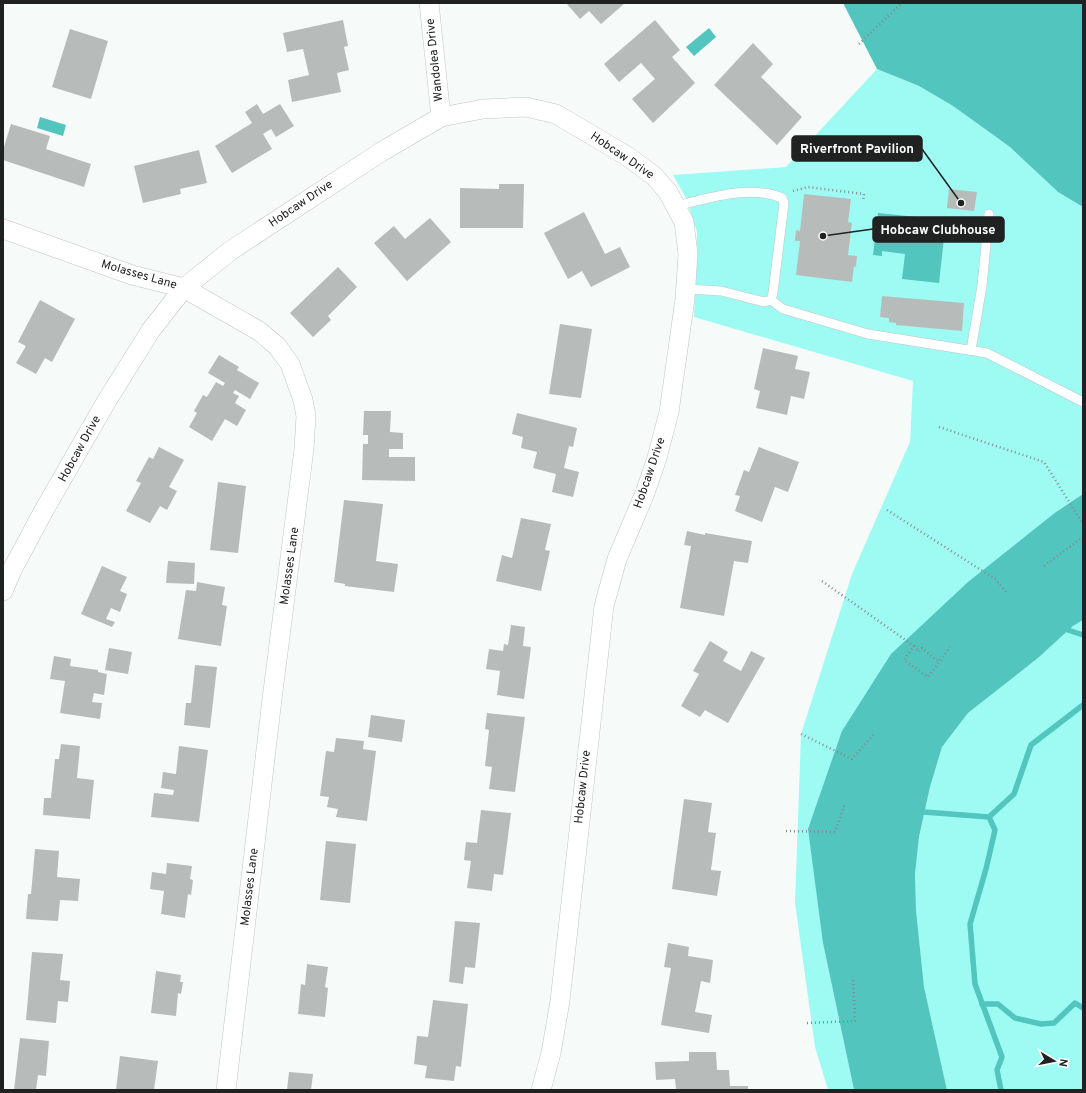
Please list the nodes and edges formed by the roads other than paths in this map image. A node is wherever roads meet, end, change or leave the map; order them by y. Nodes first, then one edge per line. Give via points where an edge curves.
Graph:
1 (429, 3) edge
2 (441, 117) junction
3 (675, 206) junction
4 (989, 214) dead end
5 (3, 229) edge
6 (184, 288) junction
7 (686, 289) junction
8 (771, 300) junction
9 (971, 350) junction
10 (1083, 402) edge
11 (3, 591) edge
12 (226, 1090) edge
13 (541, 1090) edge

1 - 2 street, Wandolea Drive
2 - 3 street, Hobcaw Drive via 483,109 526,107 556,114 627,156 654,176 668,192
2 - 6 street, Hobcaw Drive via 375,156 230,251
3 - 7 street, Hobcaw Drive via 684,222 688,254
3 - 8 lane via 741,193 770,192 782,198 784,203
4 - 9 lane via 982,286
5 - 6 street, Molasses Lane via 132,275
6 - 11 street, Hobcaw Drive via 151,330 106,402 43,512
6 - 12 street, Molasses Lane via 259,331 277,346 290,364 306,416
7 - 8 lane via 721,291 764,302
7 - 13 street, Hobcaw Drive via 669,412 647,486 617,559 604,606 560,1001 551,1053
8 - 9 lane via 783,309 868,334
9 - 10 lane via 987,353

